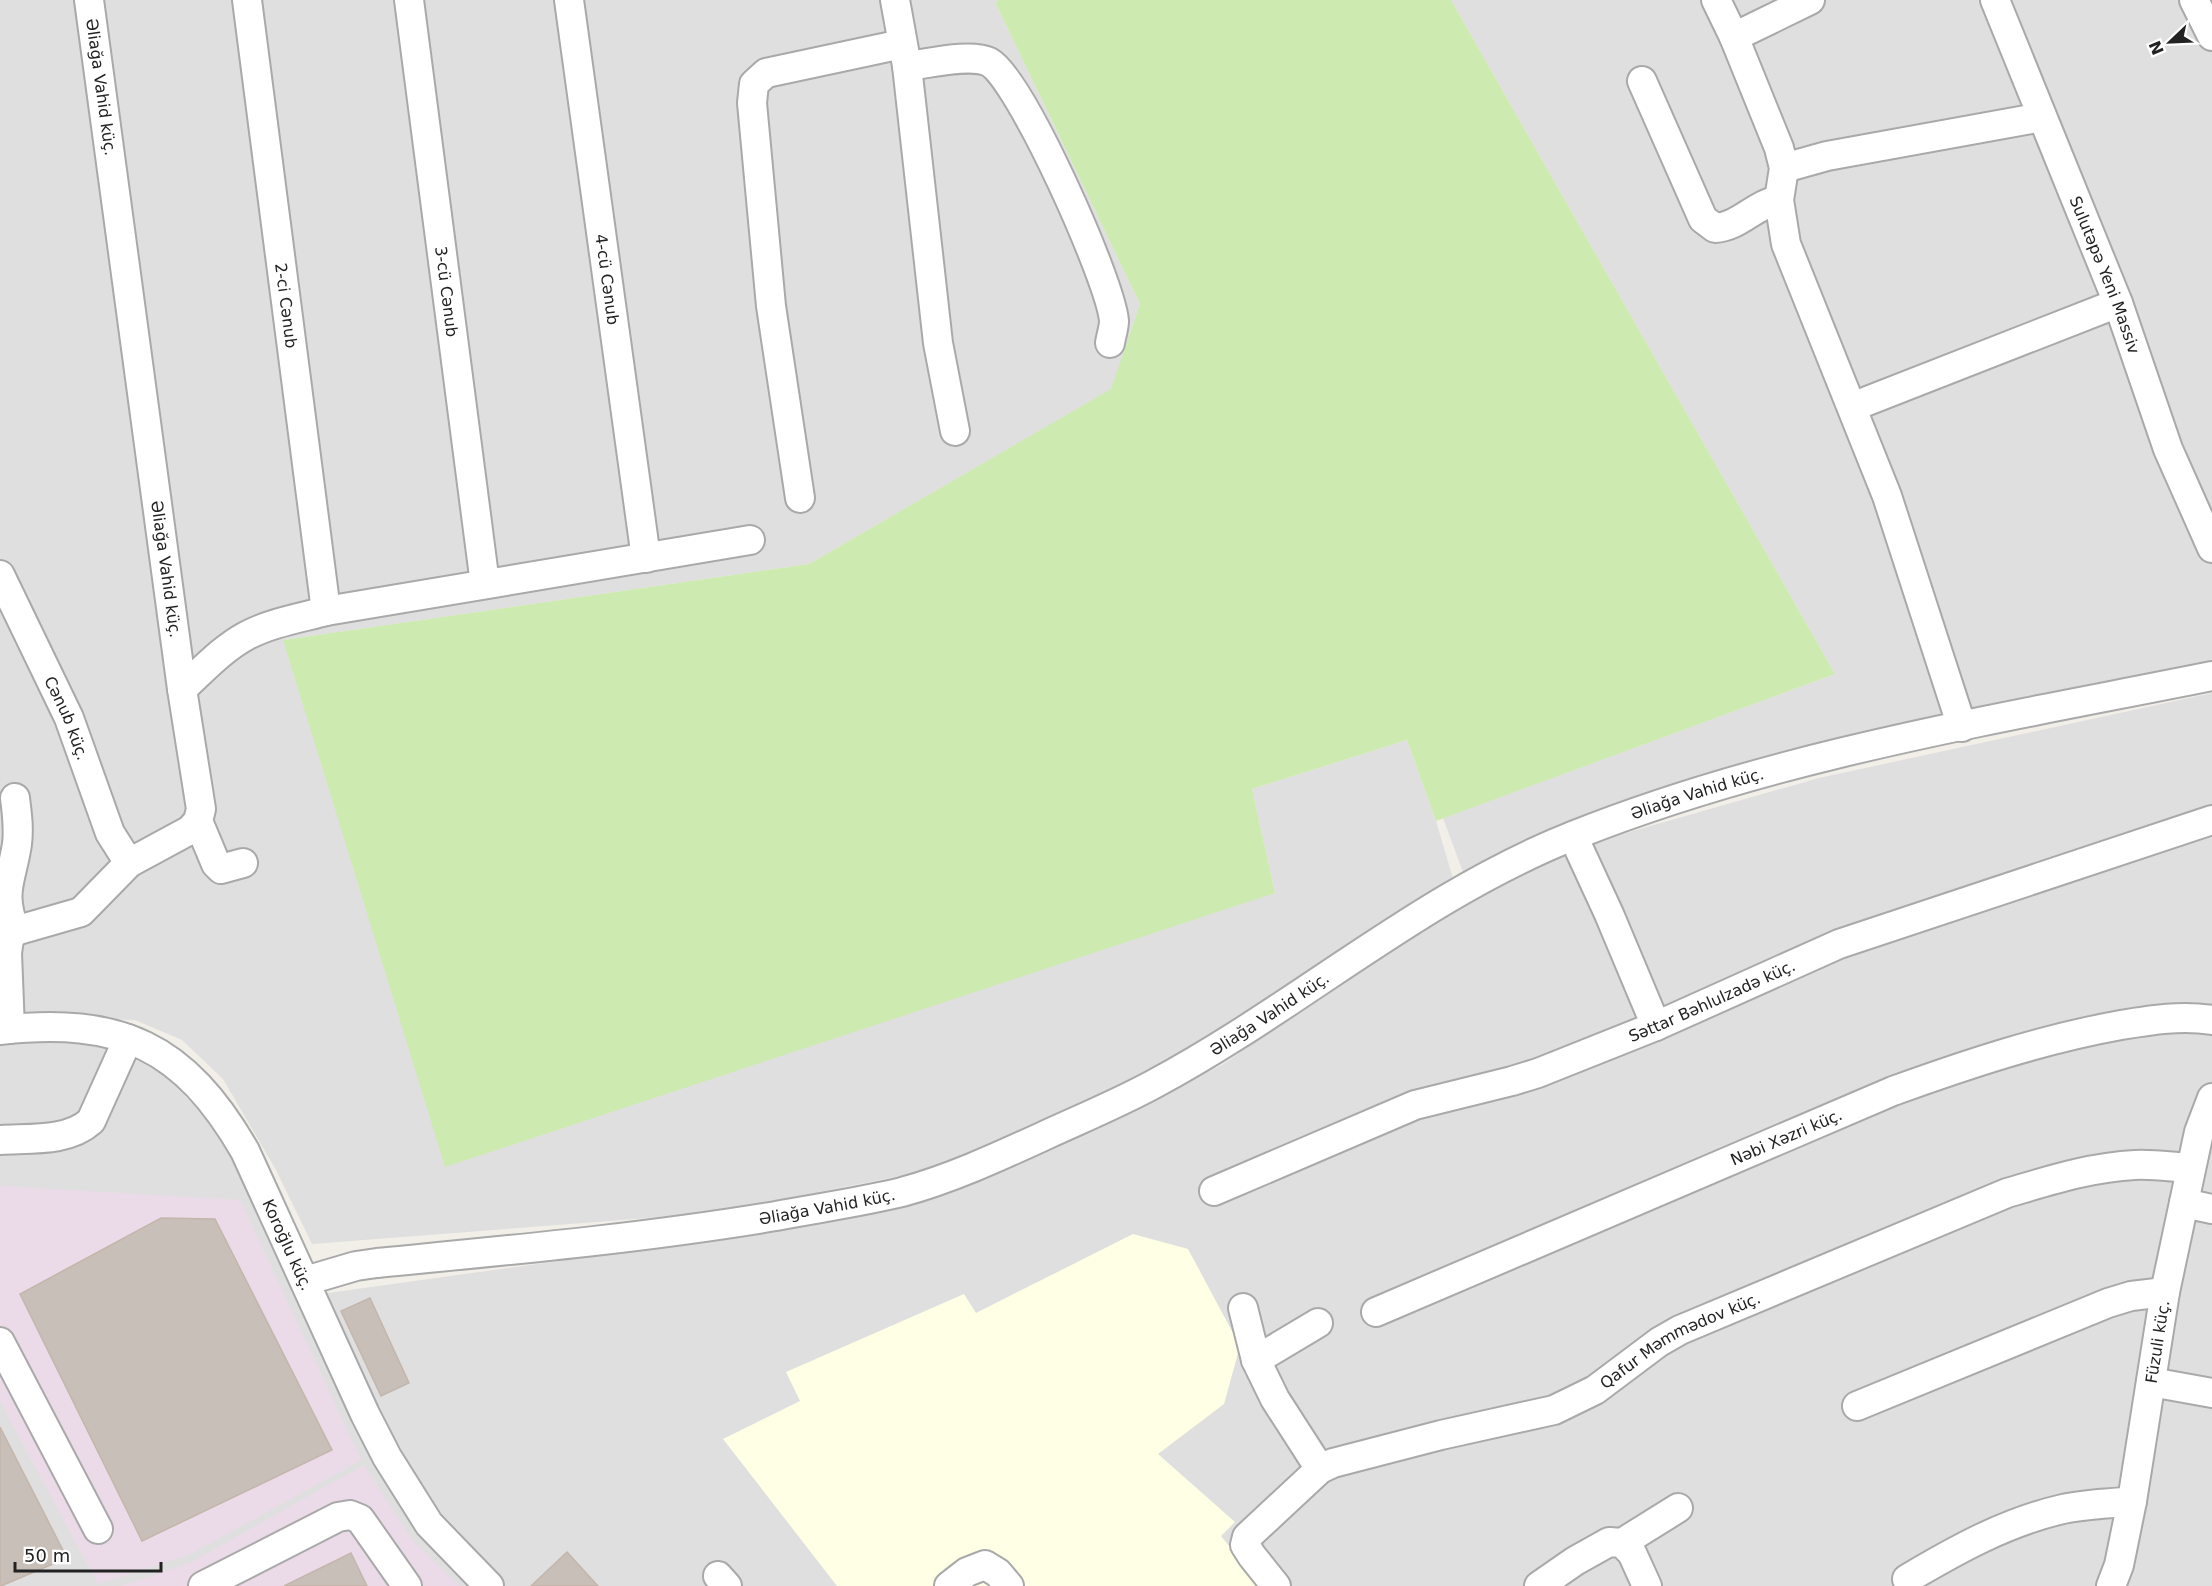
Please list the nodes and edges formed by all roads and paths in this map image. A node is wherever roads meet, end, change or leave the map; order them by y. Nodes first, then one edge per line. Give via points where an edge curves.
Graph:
1 (89, 0) edge
2 (247, 0) edge
3 (409, 0) edge
4 (569, 0) edge
5 (895, 0) edge
6 (1716, 0) edge
7 (1810, 0) edge
8 (1995, 0) edge
9 (2202, 4) edge
10 (2212, 36) edge
11 (1734, 37) junction
12 (904, 55) junction
13 (1641, 81) dead end
14 (2042, 117) junction
15 (1784, 168) junction
16 (1779, 200) junction
17 (2118, 303) junction
18 (1110, 343) dead end
19 (1852, 407) junction
20 (955, 431) dead end
21 (800, 498) dead end
22 (750, 540) dead end
23 (2212, 548) edge
24 (646, 558) junction
25 (0, 575) edge
26 (485, 584) junction
27 (326, 611) junction
28 (2212, 676) edge
29 (182, 689) junction
30 (1962, 727) junction
31 (15, 798) dead end
32 (2212, 820) edge
33 (198, 821) junction
34 (1573, 836) junction
35 (129, 863) junction
36 (243, 863) dead end
37 (15, 931) junction
38 (2212, 1020) edge
39 (1656, 1026) junction
40 (5, 1030) edge
41 (128, 1039) junction
42 (2212, 1098) edge
43 (0, 1140) edge
44 (2191, 1168) junction
45 (1214, 1191) dead end
46 (2184, 1203) junction
47 (2212, 1209) edge
48 (305, 1281) junction
49 (2164, 1292) junction
50 (1243, 1308) dead end
51 (1376, 1312) dead end
52 (1318, 1323) dead end
53 (0, 1342) edge
54 (1256, 1360) junction
55 (2151, 1382) junction
56 (2212, 1393) edge
57 (1857, 1406) dead end
58 (1320, 1469) junction
59 (2132, 1501) junction
60 (1678, 1508) dead end
61 (98, 1529) dead end
62 (1622, 1543) junction
63 (1906, 1579) dead end
64 (218, 1583) edge
65 (407, 1586) edge
66 (489, 1586) edge
67 (949, 1586) edge
68 (1009, 1586) edge
69 (1276, 1586) edge
70 (1539, 1586) edge
71 (1647, 1586) edge
72 (2111, 1586) edge

1 - 29 street, Əliağa Vahid küç.
2 - 27 street, 2-ci Cənub
3 - 26 street, 3-cü Cənub
4 - 24 street, 4-cü Cənub
5 - 12 street
6 - 11 street
7 - 11 street
8 - 14 street, Sulutəpə Yeni Massiv
9 - 10 street
11 - 15 street
12 - 18 street via 971,59 988,62 1001,71 1072,203 1103,279 1114,321
12 - 20 street via 938,344
12 - 21 street via 765,73 754,84 752,103 771,306
13 - 16 street via 1703,219 1715,228 1726,228
14 - 15 street via 1827,156
14 - 17 street, Sulutəpə Yeni Massiv
15 - 16 street
16 - 19 street via 1786,244
17 - 19 street
17 - 23 street, Sulutəpə Yeni Massiv via 2168,449
19 - 30 street via 1887,496
22 - 24 street
24 - 26 street
25 - 35 street, Cənub küç. via 69,718 110,833
26 - 27 street
27 - 29 street via 247,636
28 - 30 street, Əliağa Vahid küç.
29 - 33 street, Əliağa Vahid küç. via 201,809
30 - 34 street, Əliağa Vahid küç. via 1758,773
31 - 37 street via 16,846 5,897
32 - 39 street, Səttar Bəhlulzadə küç. via 1839,944
33 - 35 street via 190,830
33 - 36 street via 221,869
34 - 39 street
34 - 48 street, Əliağa Vahid küç. via 1465,887 1253,1026 1155,1083 964,1172 902,1191 733,1223 356,1266
35 - 37 street via 81,912
37 - 40 street via 7,953
38 - 51 street, Nəbi Xəzri küç. via 2163,1018 2075,1033 1972,1062 1893,1091
39 - 45 street, Səttar Bəhlulzadə küç. via 1529,1076 1415,1105
40 - 41 street, Koroğlu küç. via 66,1027
41 - 43 street via 91,1121 81,1130 70,1135
41 - 48 street, Koroğlu küç. via 153,1049 178,1066 227,1119
42 - 44 street, Füzuli küç.
44 - 46 street, Füzuli küç.
44 - 58 street, Qafur Məmmədov küç. via 2111,1168 2007,1193 1680,1330 1595,1390 1554,1410 1354,1456
46 - 47 street
46 - 49 street, Füzuli küç.
48 - 66 street, Koroğlu küç. via 365,1414 409,1494 436,1532
49 - 55 street, Füzuli küç.
49 - 57 street via 2108,1303
50 - 54 street
52 - 54 street
53 - 61 street
54 - 58 street via 1275,1399
55 - 56 street
55 - 59 street, Füzuli küç.
58 - 69 street, Qafur Məmmədov küç. via 1247,1537 1245,1545
59 - 63 street via 2064,1509 2025,1520 1967,1544
59 - 72 street, Füzuli küç.
60 - 62 street
62 - 70 street via 1609,1542
62 - 71 street via 1632,1553
64 - 65 street via 338,1516 350,1515 360,1520
67 - 68 street via 967,1572 985,1565

